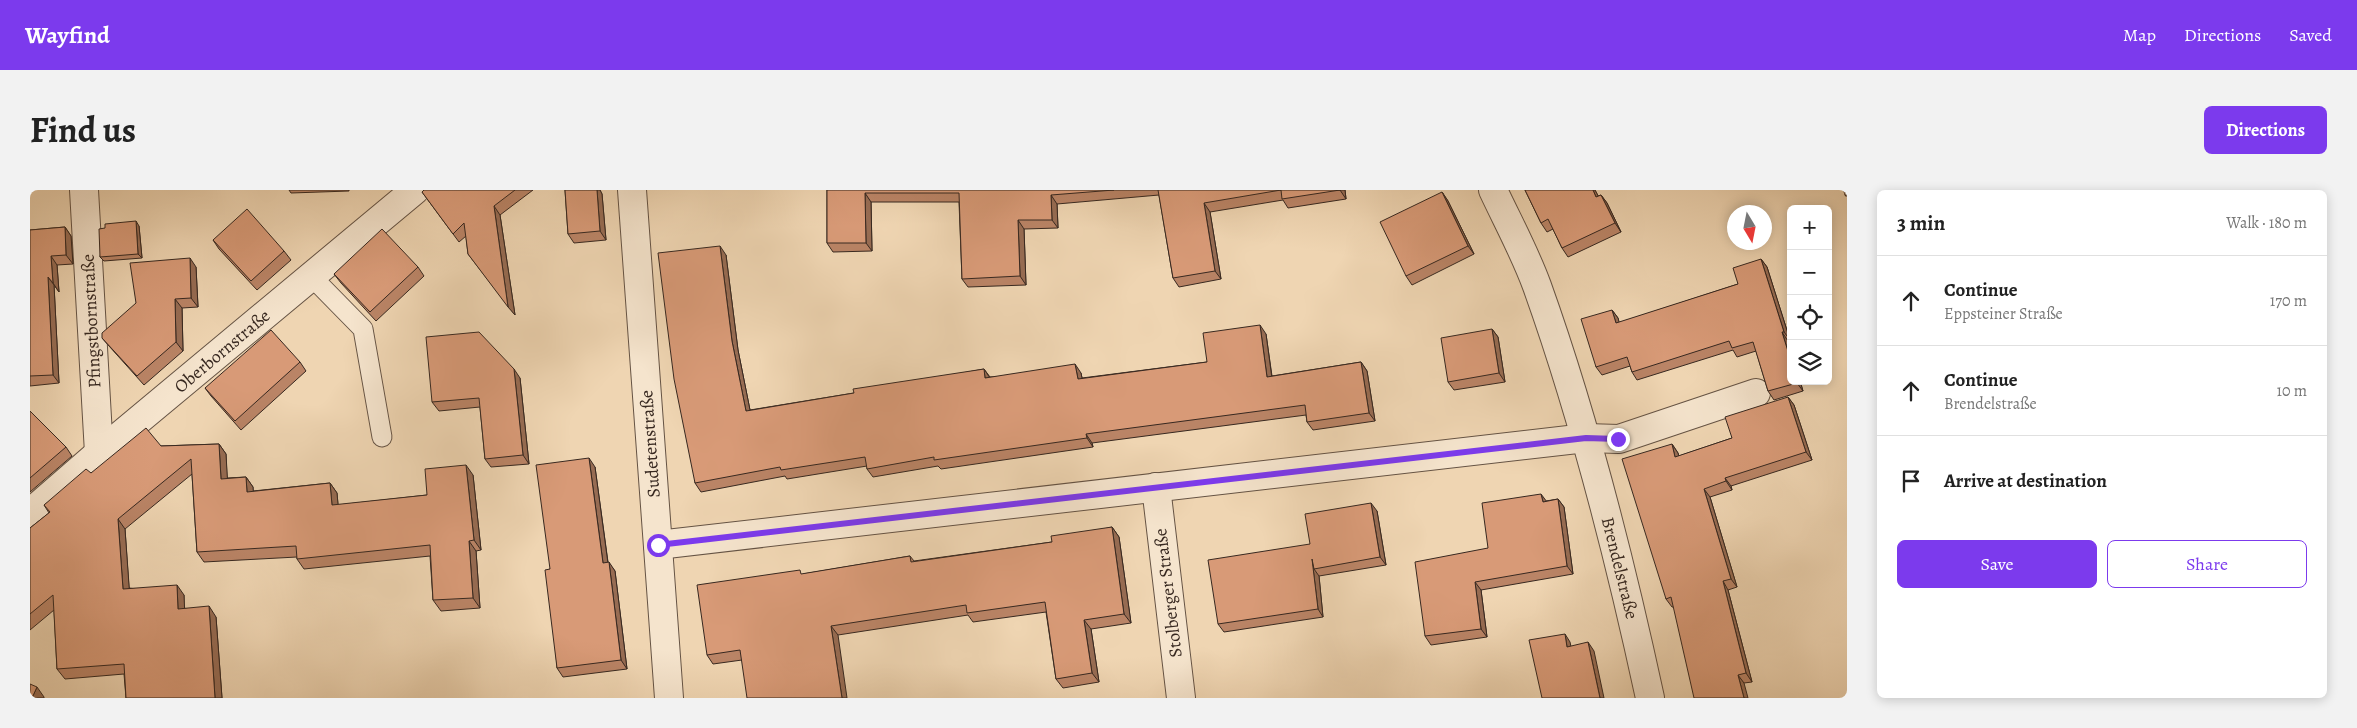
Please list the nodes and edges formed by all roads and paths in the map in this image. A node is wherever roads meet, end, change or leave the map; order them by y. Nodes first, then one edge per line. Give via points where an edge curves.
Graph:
1 (84, 190) edge
2 (415, 190) edge
3 (632, 190) edge
4 (1493, 190) edge
5 (312, 276) junction
6 (1756, 393) dead end
7 (382, 437) dead end
8 (1586, 438) junction
9 (99, 453) junction
10 (1156, 487) junction
11 (30, 513) edge
12 (658, 545) junction
13 (669, 698) edge
14 (1181, 698) edge
15 (1650, 698) edge

1 - 9 street, Pfingstbornstraße
2 - 5 street, Oberbornstraße
3 - 12 street, Sudetenstraße
4 - 8 street, Brendelstraße via 1537,285
5 - 7 lane via 363,329
5 - 9 street, Oberbornstraße
6 - 8 street via 1618,439
8 - 10 street
8 - 15 street, Brendelstraße via 1631,609
9 - 11 street, Oberbornstraße
10 - 12 street
10 - 14 street, Stolberger Straße
12 - 13 street, Sudetenstraße

